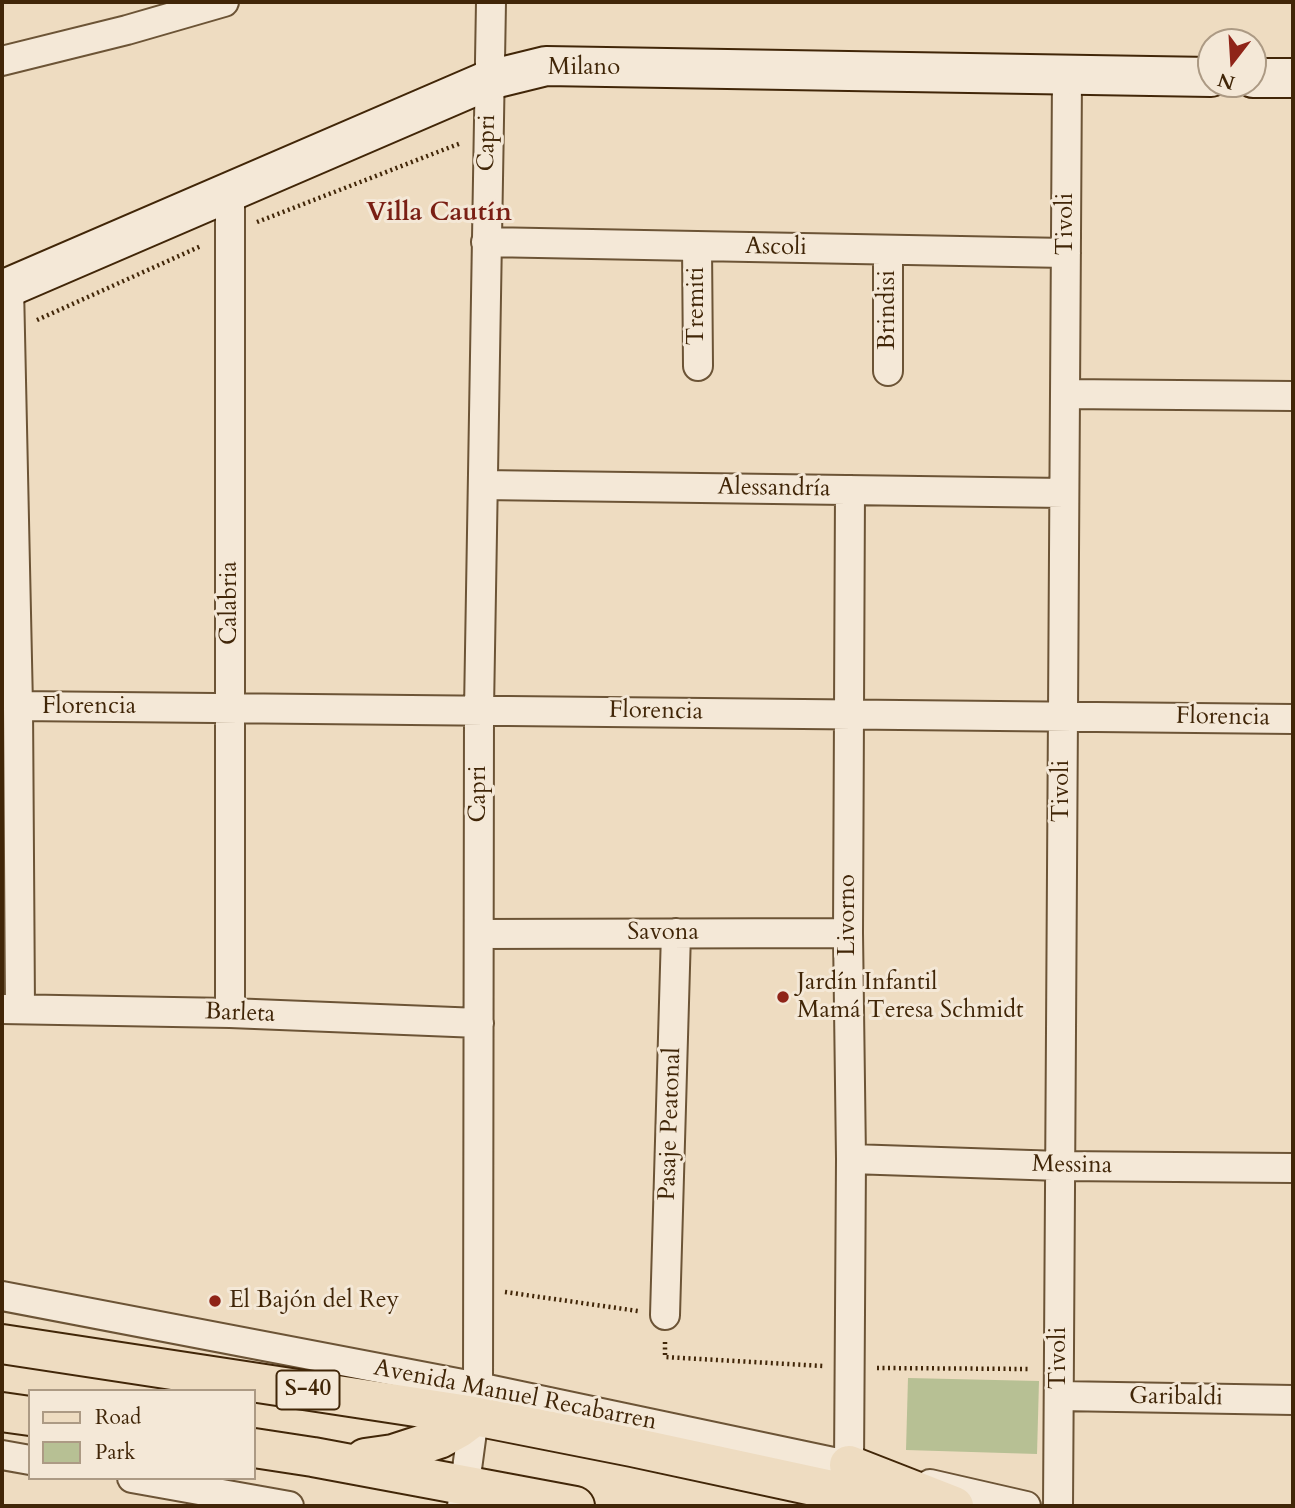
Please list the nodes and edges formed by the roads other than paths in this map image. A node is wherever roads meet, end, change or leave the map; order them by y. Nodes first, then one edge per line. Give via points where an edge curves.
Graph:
1 (224, 2) edge
2 (491, 2) edge
3 (2, 61) edge
4 (1067, 76) junction
5 (1197, 77) edge
6 (1267, 78) edge
7 (1293, 78) edge
8 (489, 80) junction
9 (230, 193) junction
10 (486, 242) junction
11 (697, 246) junction
12 (888, 250) junction
13 (1066, 253) junction
14 (5, 289) edge
15 (698, 366) dead end
16 (888, 371) dead end
17 (1065, 394) junction
18 (1293, 396) edge
19 (483, 485) junction
20 (850, 491) junction
21 (1064, 494) junction
22 (19, 706) junction
23 (230, 708) junction
24 (479, 709) junction
25 (850, 714) junction
26 (1063, 716) junction
27 (1293, 719) edge
28 (676, 933) junction
29 (848, 933) junction
30 (479, 934) junction
31 (11, 1009) edge
32 (230, 1013) junction
33 (479, 1023) junction
34 (851, 1159) junction
35 (1060, 1166) junction
36 (1293, 1168) edge
37 (2, 1296) edge
38 (665, 1315) road end
39 (2, 1344) edge
40 (1059, 1383) junction
41 (1293, 1400) edge
42 (477, 1402) junction
43 (2, 1412) edge
44 (28, 1416) edge
45 (256, 1448) edge
46 (2, 1455) edge
47 (313, 1457) junction
48 (28, 1460) edge
49 (849, 1465) junction
50 (143, 1480) edge
51 (463, 1495) edge
52 (289, 1506) edge
53 (575, 1506) edge
54 (906, 1506) edge
55 (954, 1506) edge
56 (1026, 1506) edge
57 (1058, 1506) edge

1 - 3 street
2 - 8 street, Capri
4 - 5 street, Milano
4 - 8 street, Milano via 546,66
4 - 13 street, Tivoli
6 - 7 street
8 - 9 street, Milano
8 - 10 street, Capri
9 - 14 street, Milano
9 - 23 street, Calabria
10 - 11 street, Ascoli
10 - 19 street, Capri
11 - 12 street, Ascoli
11 - 15 street, Tremiti
12 - 13 street, Ascoli
12 - 16 street, Brindisi
13 - 17 street, Tivoli
14 - 22 street
17 - 18 street
17 - 21 street, Tivoli
19 - 20 street, Alessandría
19 - 24 street, Capri
20 - 21 street, Alessandría
20 - 25 street, Livorno
21 - 26 street, Tivoli
22 - 23 street, Florencia
22 - 31 street
23 - 24 street, Florencia
23 - 32 street, Calabria
24 - 25 street, Florencia
24 - 30 street, Capri
25 - 26 street, Florencia
25 - 29 street, Livorno
26 - 27 street, Florencia
26 - 35 street, Tivoli
28 - 29 street, Savona
28 - 30 street, Savona
28 - 38 street, Pasaje Peatonal
29 - 34 street, Livorno
30 - 33 street, Capri
31 - 32 street, Barleta
32 - 33 street, Barleta
33 - 42 street, Capri
34 - 35 street, Messina
34 - 49 street, Livorno
35 - 36 street, Messina
35 - 40 street, Tivoli
37 - 42 street, Avenida Manuel Recabarren
39 - 42 main road, Avenida Manuel Recabarren / S-40
40 - 41 street, Garibaldi
40 - 57 street, Tivoli
42 - 47 main road via 459,1428 439,1439 366,1458
42 - 49 street, Avenida Manuel Recabarren
42 - 51 street, Capri
42 - 54 main road, Avenida Manuel Recabarren / S-40 via 632,1447
43 - 44 main road
45 - 47 main road
46 - 48 street
47 - 51 main road
49 - 55 main road
49 - 56 street, Avenida Manuel Recabarren
50 - 52 street
51 - 53 main road

